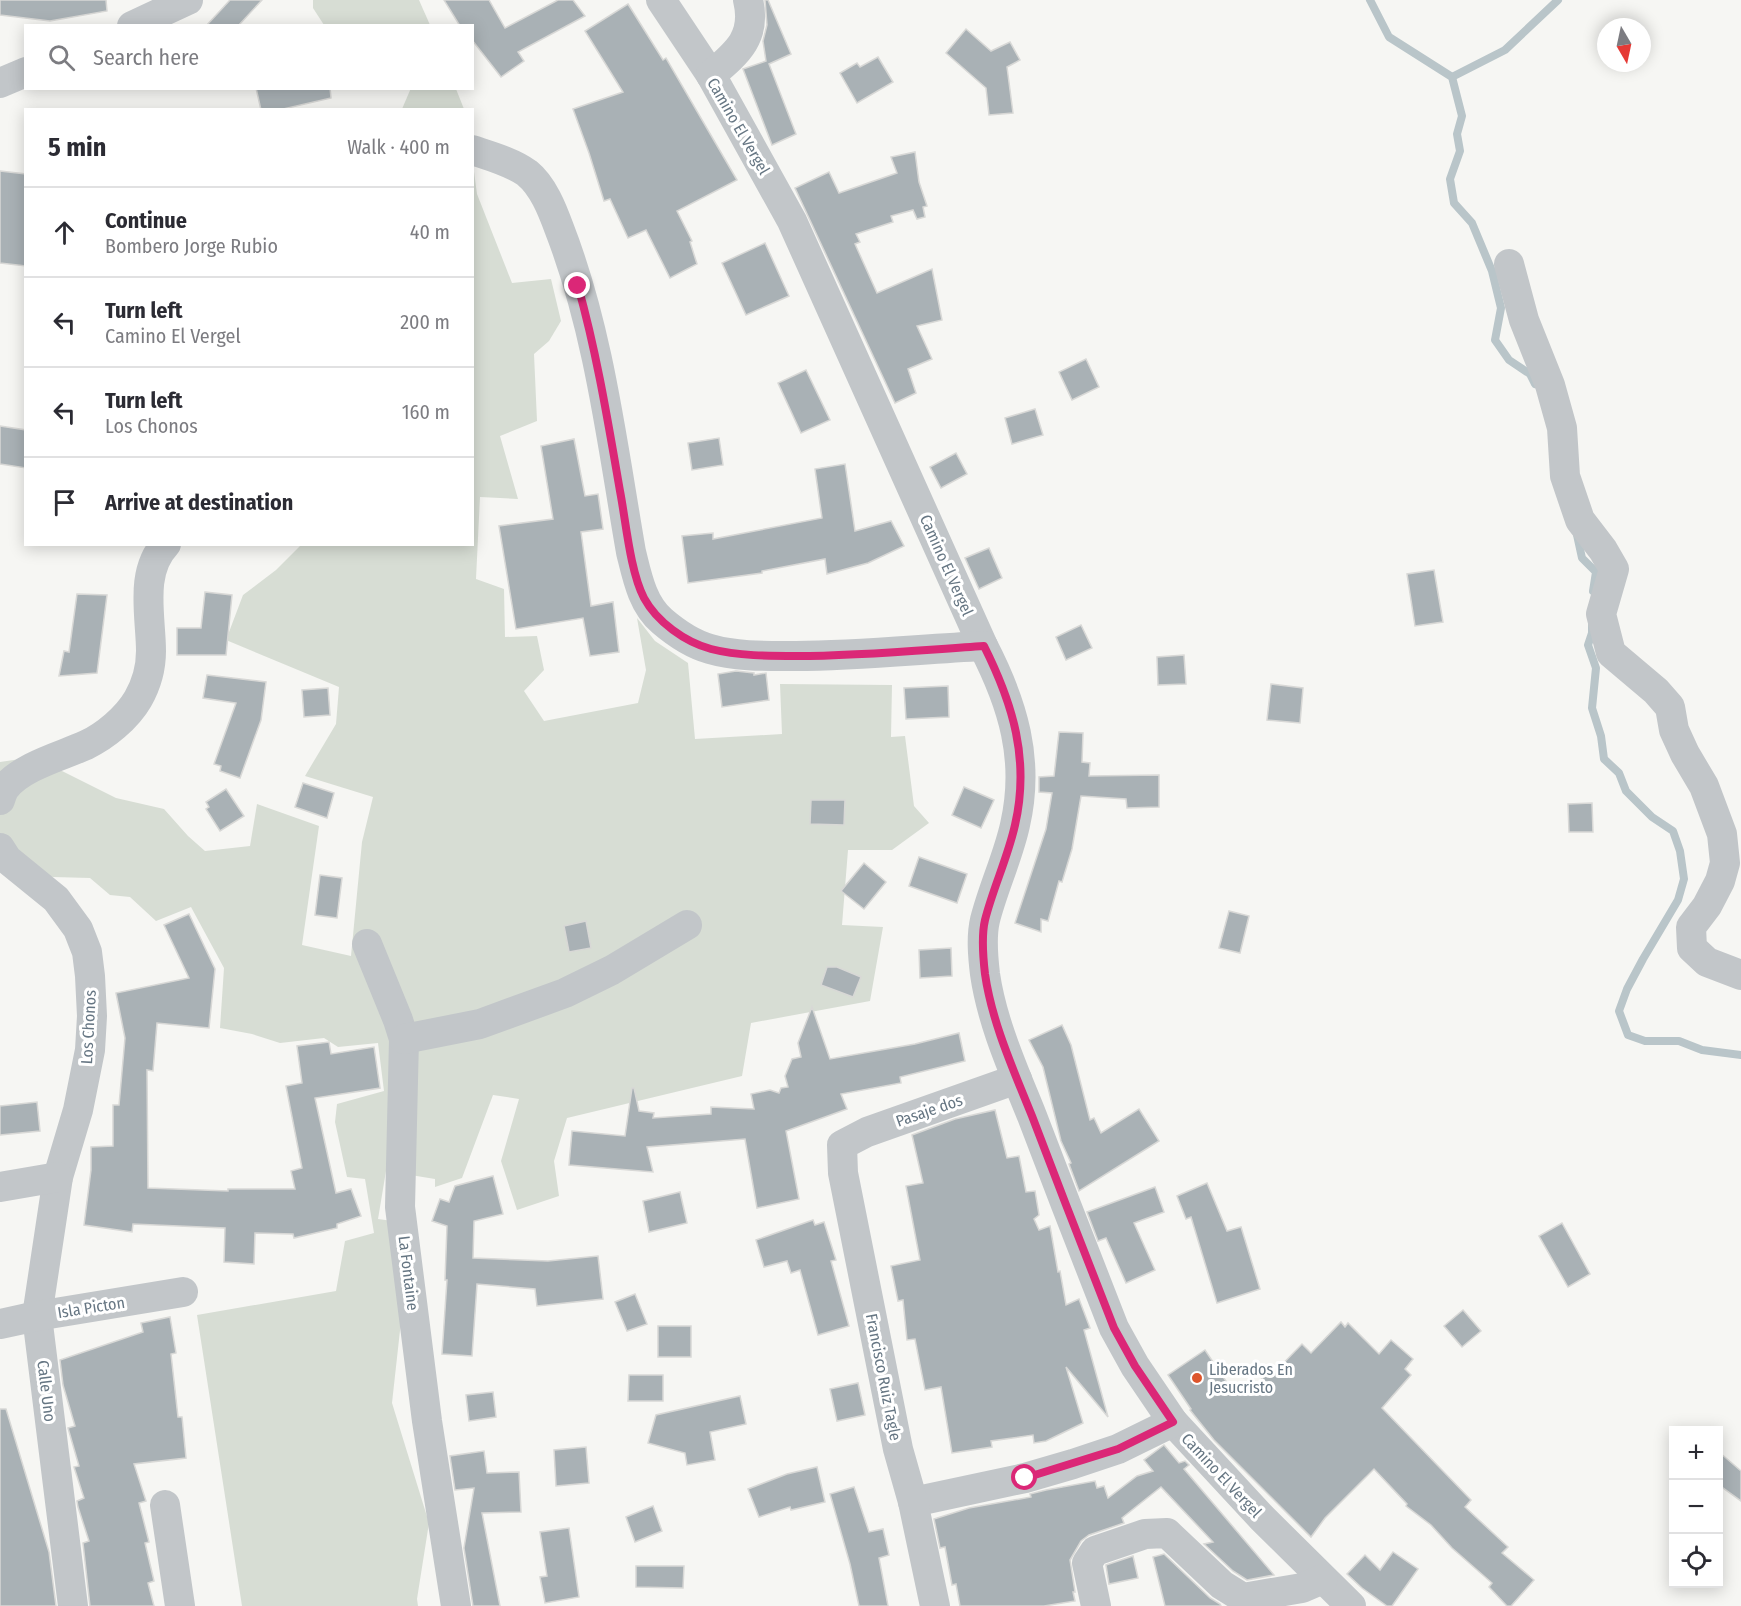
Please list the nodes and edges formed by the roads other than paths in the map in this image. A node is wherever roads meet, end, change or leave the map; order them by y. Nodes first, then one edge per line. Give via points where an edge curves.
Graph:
1 (188, 0) edge
2 (661, 0) edge
3 (748, 0) edge
4 (136, 24) edge
5 (24, 73) edge
6 (711, 75) junction
7 (0, 83) edge
8 (474, 151) edge
9 (1509, 264) dead end
10 (164, 546) edge
11 (984, 646) junction
12 (0, 800) edge
13 (0, 848) edge
14 (687, 925) dead end
15 (367, 944) dead end
16 (1741, 975) edge
17 (404, 1039) junction
18 (1017, 1078) junction
19 (842, 1145) joint
20 (58, 1177) junction
21 (0, 1187) edge
22 (183, 1293) dead end
23 (37, 1316) junction
24 (0, 1324) edge
25 (1173, 1422) junction
26 (913, 1502) junction
27 (165, 1505) dead end
28 (1323, 1579) junction
29 (73, 1606) edge
30 (180, 1606) edge
31 (456, 1606) edge
32 (935, 1606) edge
33 (1096, 1606) edge
34 (1351, 1606) edge

1 - 4 street
2 - 6 street, Camino El Vergel
3 - 6 street via 750,32 734,56
5 - 7 street
6 - 11 street, Camino El Vergel via 792,221
8 - 11 street via 527,173 552,210 593,342 631,552 644,598 661,620 687,640 729,653 823,656
9 - 16 street via 1562,428 1565,476 1580,520 1614,569 1601,615 1611,653 1670,707 1674,730 1704,786 1722,834 1725,863 1707,906 1691,927 1692,948 1707,962
10 - 12 street via 157,553 149,583 151,653 146,682 137,701 108,731 27,770 5,788
11 - 18 street, Camino El Vergel via 1004,690 1019,745 1020,792 1015,826 984,922 982,948 990,1004
13 - 20 street, Los Chonos via 7,859 56,899 78,929 87,952 92,1016 90,1050 78,1110
14 - 17 street via 565,993 480,1024
15 - 17 street, La Fontaine
17 - 31 street, La Fontaine via 400,1207 427,1421
18 - 19 street, Pasaje dos via 867,1132
18 - 25 street, Camino El Vergel via 1114,1328
19 - 26 street, Francisco Ruiz Tagle via 852,1220 898,1449
20 - 21 street
20 - 23 street, Calle Uno
22 - 23 street, Isla Picton
23 - 24 street, Isla Picton
23 - 29 street, Calle Uno
25 - 26 street via 1118,1449 1025,1478
25 - 28 street, Camino El Vergel
26 - 32 street, Francisco Ruiz Tagle
27 - 30 street
28 - 33 street via 1302,1588 1243,1598 1222,1585 1167,1533 1145,1534 1095,1551 1087,1563
28 - 34 street, Camino El Vergel

